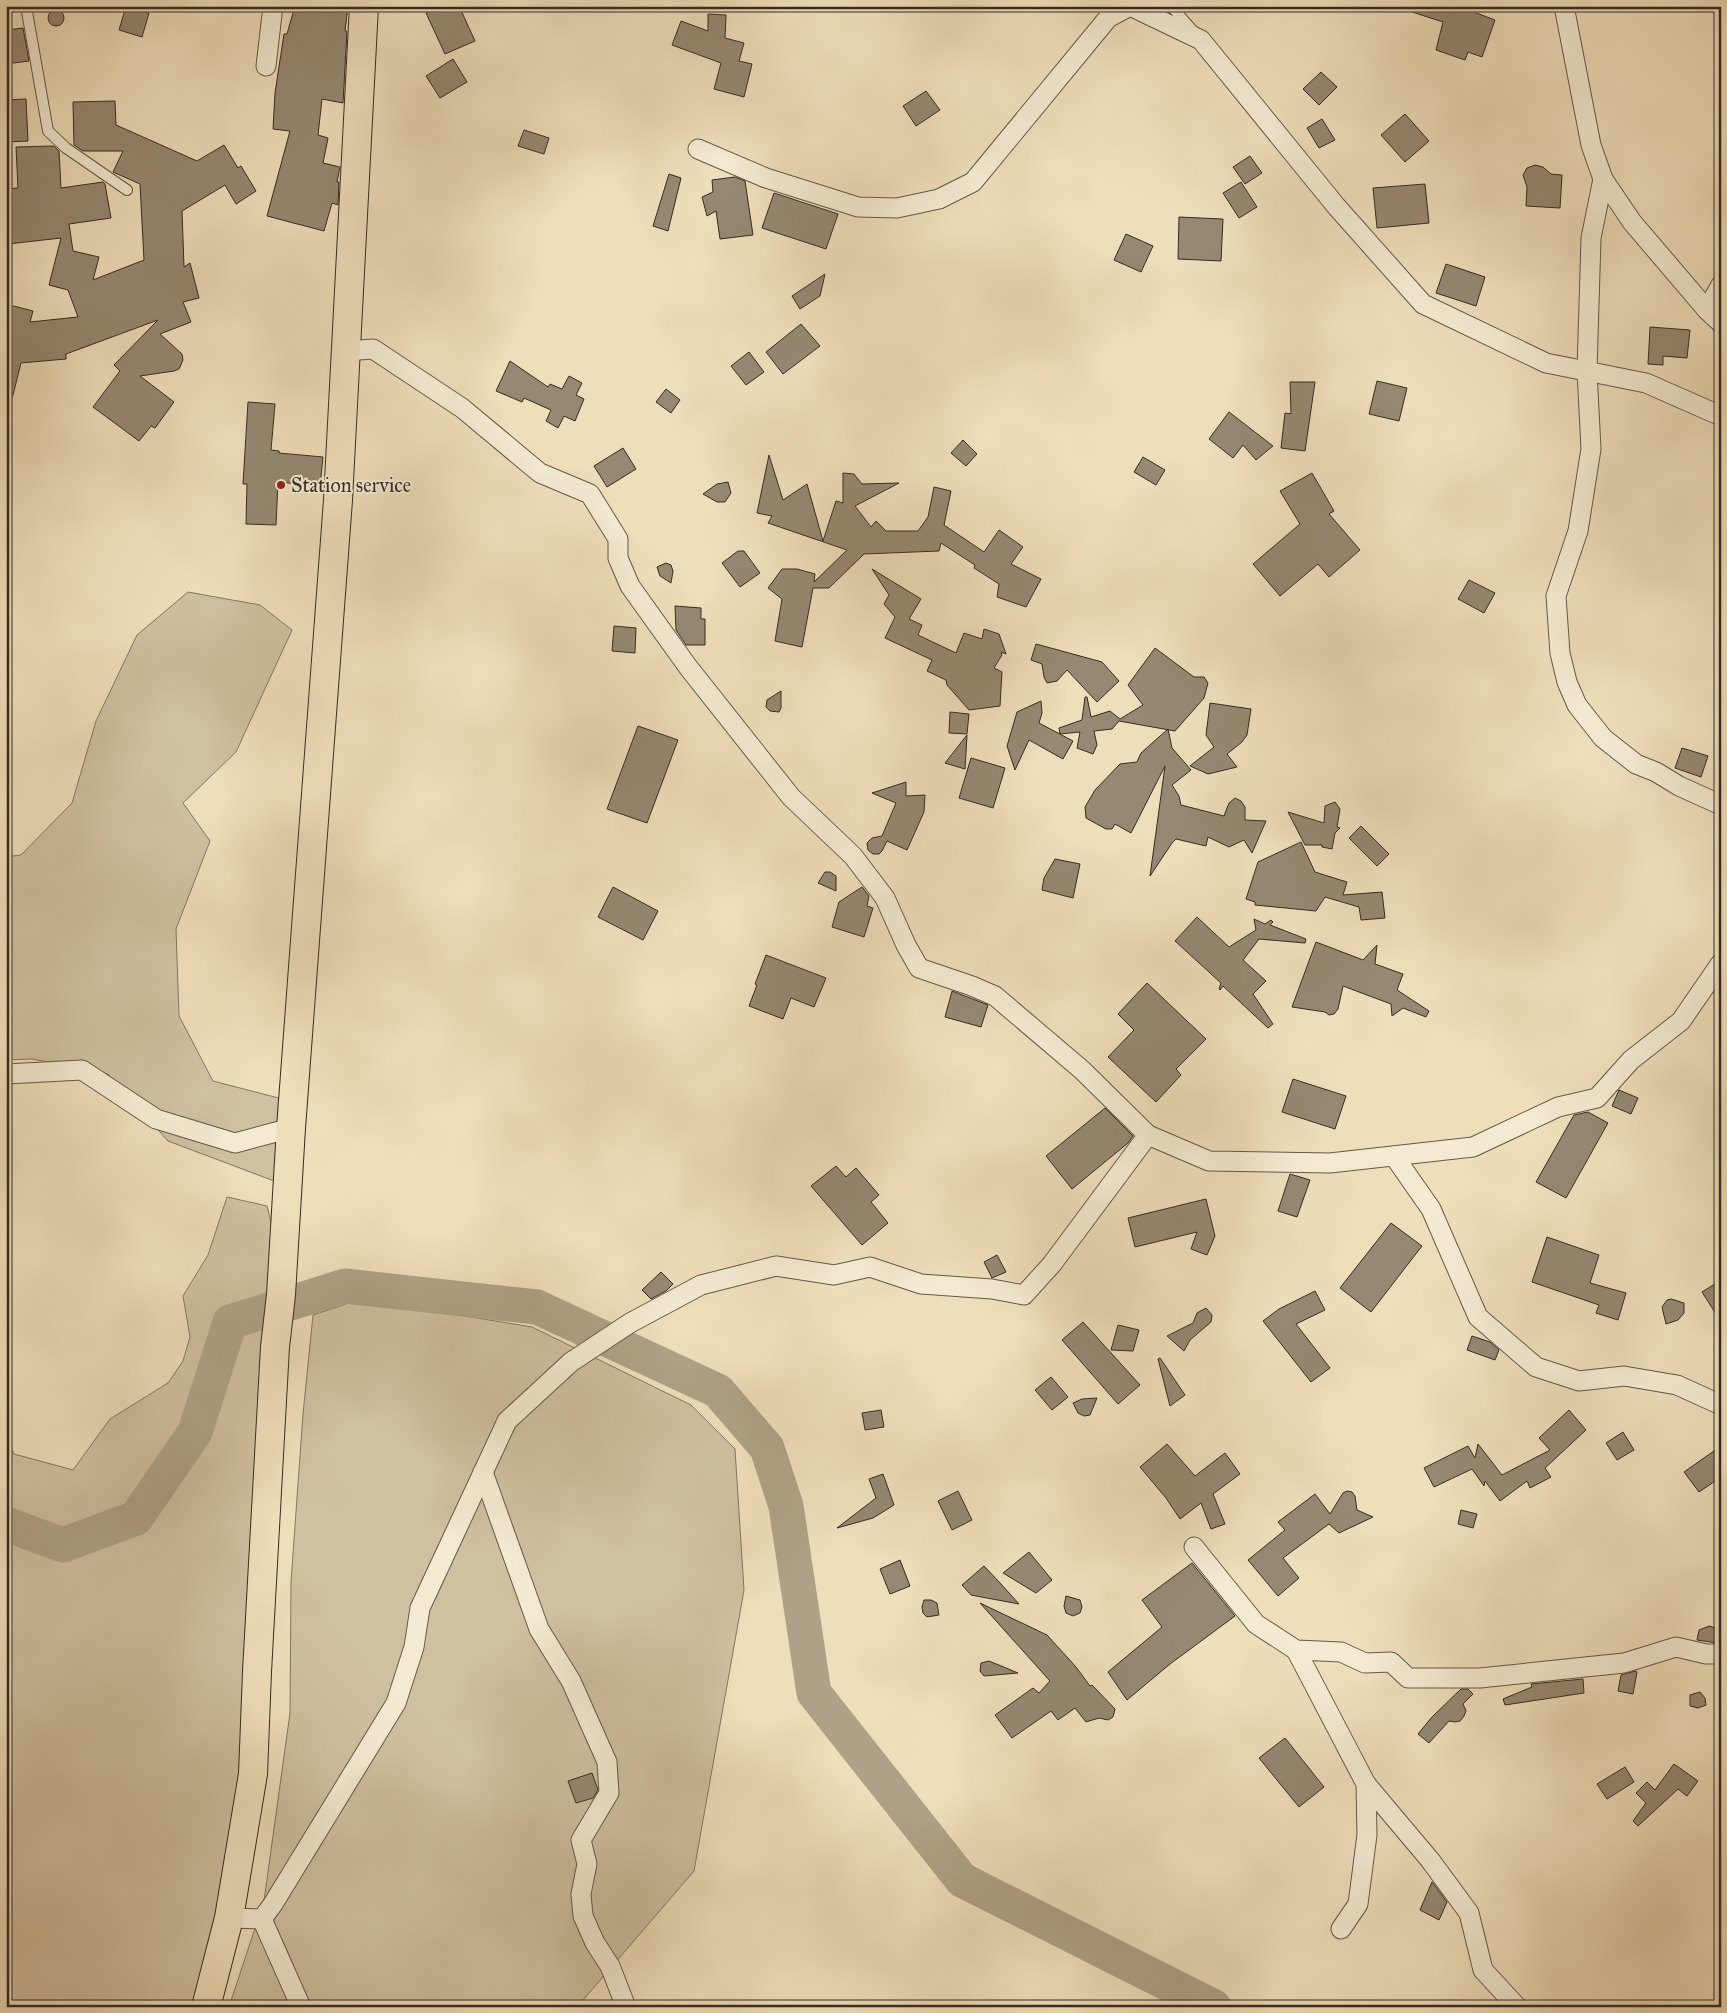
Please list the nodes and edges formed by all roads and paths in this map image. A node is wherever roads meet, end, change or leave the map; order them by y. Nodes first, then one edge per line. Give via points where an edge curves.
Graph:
1 (26, 6) edge
2 (273, 6) edge
3 (364, 6) edge
4 (1171, 6) edge
5 (1564, 6) edge
6 (1201, 40) junction
7 (266, 66) dead end
8 (698, 149) dead end
9 (1603, 179) junction
10 (127, 190) dead end
11 (1721, 285) edge
12 (1714, 309) edge
13 (1721, 323) edge
14 (344, 351) junction
15 (1586, 371) junction
16 (1721, 416) edge
17 (1721, 805) edge
18 (1721, 963) edge
19 (6, 1074) edge
20 (291, 1128) junction
21 (1148, 1135) junction
22 (1394, 1156) junction
23 (1721, 1405) edge
24 (482, 1472) junction
25 (1194, 1547) dead end
26 (1296, 1650) junction
27 (1721, 1654) edge
28 (1366, 1784) junction
29 (229, 1918) junction
30 (262, 1919) junction
31 (1341, 1930) dead end
32 (206, 2007) edge
33 (301, 2007) edge
34 (626, 2007) edge
35 (1517, 2007) edge

1 - 10 lane via 48,131 66,148
2 - 7 street
3 - 14 highway
4 - 6 lane
5 - 9 street via 1591,145
6 - 8 street via 1130,6 1108,18 973,182 939,199 897,208 858,208 766,178
6 - 15 street via 1336,206 1423,304 1546,363
9 - 12 street via 1632,222
9 - 15 street via 1591,238
11 - 12 street
12 - 13 street
14 - 20 highway via 338,500
14 - 21 street via 373,348 462,408 540,473 590,494 618,539 618,558 630,586 688,667 791,797 853,856 885,898 919,968 995,996 1082,1070
15 - 16 street via 1646,383
15 - 17 street via 1591,449 1578,531 1556,596 1560,653 1568,682 1577,705 1603,738 1636,764
18 - 22 street via 1681,1021 1632,1060 1597,1098 1558,1108 1473,1147
19 - 20 street via 82,1070 156,1119 235,1143
20 - 29 highway via 281,1295 274,1347 253,1774
21 - 22 street via 1209,1161 1330,1163
21 - 24 street via 1052,1264 1024,1295 992,1289 921,1284 870,1267 834,1275 776,1266 700,1285 630,1323 571,1362 506,1422
22 - 23 street via 1431,1210 1478,1318 1536,1367 1579,1381 1624,1376 1676,1385
24 - 30 street via 420,1608 414,1647 396,1703
24 - 34 street via 539,1629 571,1681 607,1762 609,1793 581,1840 587,1864 581,1894 583,1916 610,1966
25 - 26 street via 1256,1624
26 - 27 street via 1341,1652 1365,1663 1391,1662 1408,1678 1480,1678 1624,1663 1676,1647
26 - 28 street
28 - 31 street via 1367,1835 1358,1904
28 - 35 street via 1430,1860 1469,1913 1483,1970
29 - 30 street
29 - 32 highway
30 - 33 street

